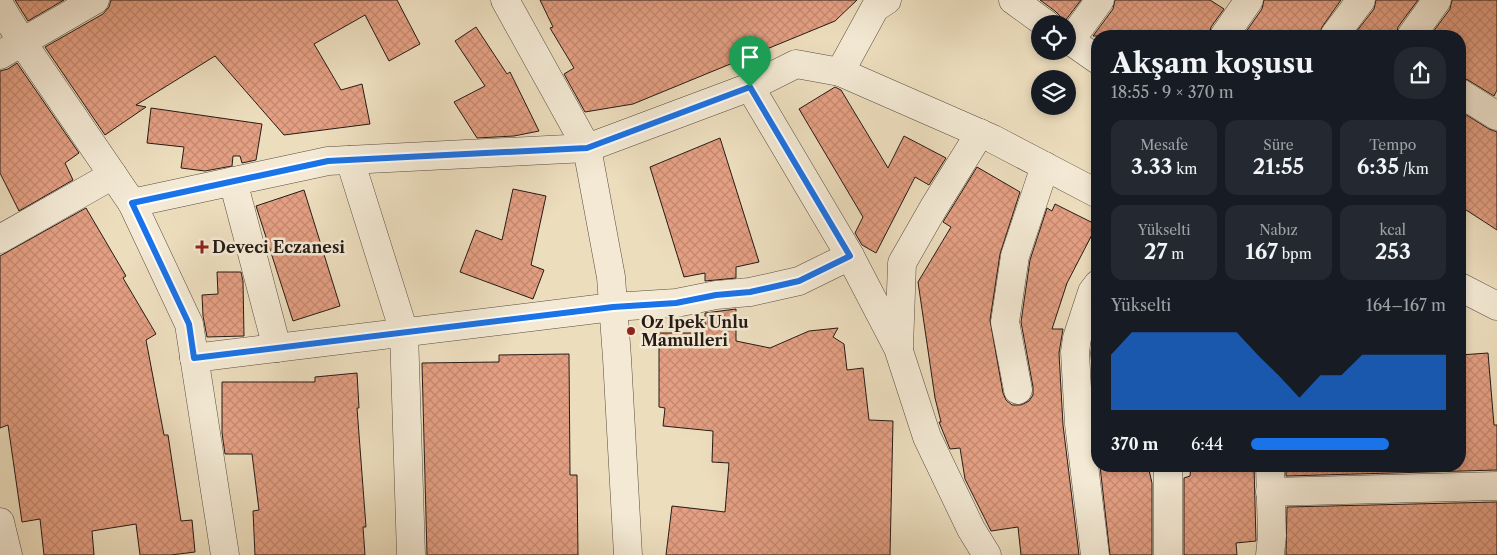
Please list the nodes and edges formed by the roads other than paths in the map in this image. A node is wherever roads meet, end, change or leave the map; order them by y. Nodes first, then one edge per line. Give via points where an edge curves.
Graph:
1 (95, 0) edge
2 (505, 0) edge
3 (887, 0) edge
4 (1013, 0) edge
5 (1100, 0) edge
6 (1249, 0) edge
7 (1362, 0) edge
8 (1437, 0) edge
9 (0, 6) edge
10 (1034, 15) edge
11 (1228, 30) edge
12 (1339, 30) edge
13 (1415, 30) edge
14 (1076, 31) edge
15 (1076, 45) edge
16 (11, 49) edge
17 (1091, 55) edge
18 (840, 72) junction
19 (750, 87) junction
20 (1466, 97) edge
21 (1497, 116) edge
22 (980, 133) junction
23 (587, 148) junction
24 (350, 160) junction
25 (1044, 166) junction
26 (113, 175) junction
27 (233, 181) junction
28 (1091, 190) edge
29 (132, 203) junction
30 (0, 239) edge
31 (850, 256) junction
32 (1466, 290) edge
33 (1091, 295) edge
34 (1497, 306) edge
35 (613, 307) junction
36 (404, 332) junction
37 (277, 348) junction
38 (898, 348) junction
39 (194, 358) junction
40 (1086, 358) edge
41 (1018, 390) dead end
42 (1168, 472) edge
43 (1270, 479) edge
44 (1497, 486) edge
45 (0, 522) edge
46 (8, 555) edge
47 (225, 555) edge
48 (411, 555) edge
49 (628, 555) edge
50 (986, 555) edge
51 (1095, 555) edge
52 (1168, 555) edge
53 (1270, 555) edge

1 - 16 street
2 - 23 street
3 - 18 street via 875,8
4 - 10 street
5 - 14 street
6 - 11 street
7 - 12 street
8 - 13 street
9 - 16 street
15 - 17 street
16 - 26 street
18 - 19 street via 796,64
18 - 22 street
19 - 23 street
19 - 31 street
20 - 21 street
22 - 25 street
22 - 38 street via 902,263
23 - 24 street
23 - 35 street via 611,277
24 - 27 street via 328,161
24 - 36 street
25 - 28 street
25 - 41 street via 1015,256 1005,322
26 - 29 street
26 - 30 street
27 - 29 street
27 - 37 street
29 - 39 street via 189,324
31 - 35 street via 799,281 750,292 676,303
31 - 38 street
32 - 34 street
33 - 40 street via 1077,338
35 - 36 street
35 - 49 street
36 - 37 street
36 - 48 street
37 - 39 street
38 - 50 street via 927,437
39 - 47 street
40 - 51 street via 1079,424
42 - 52 street
43 - 44 street
43 - 53 street
45 - 46 street

